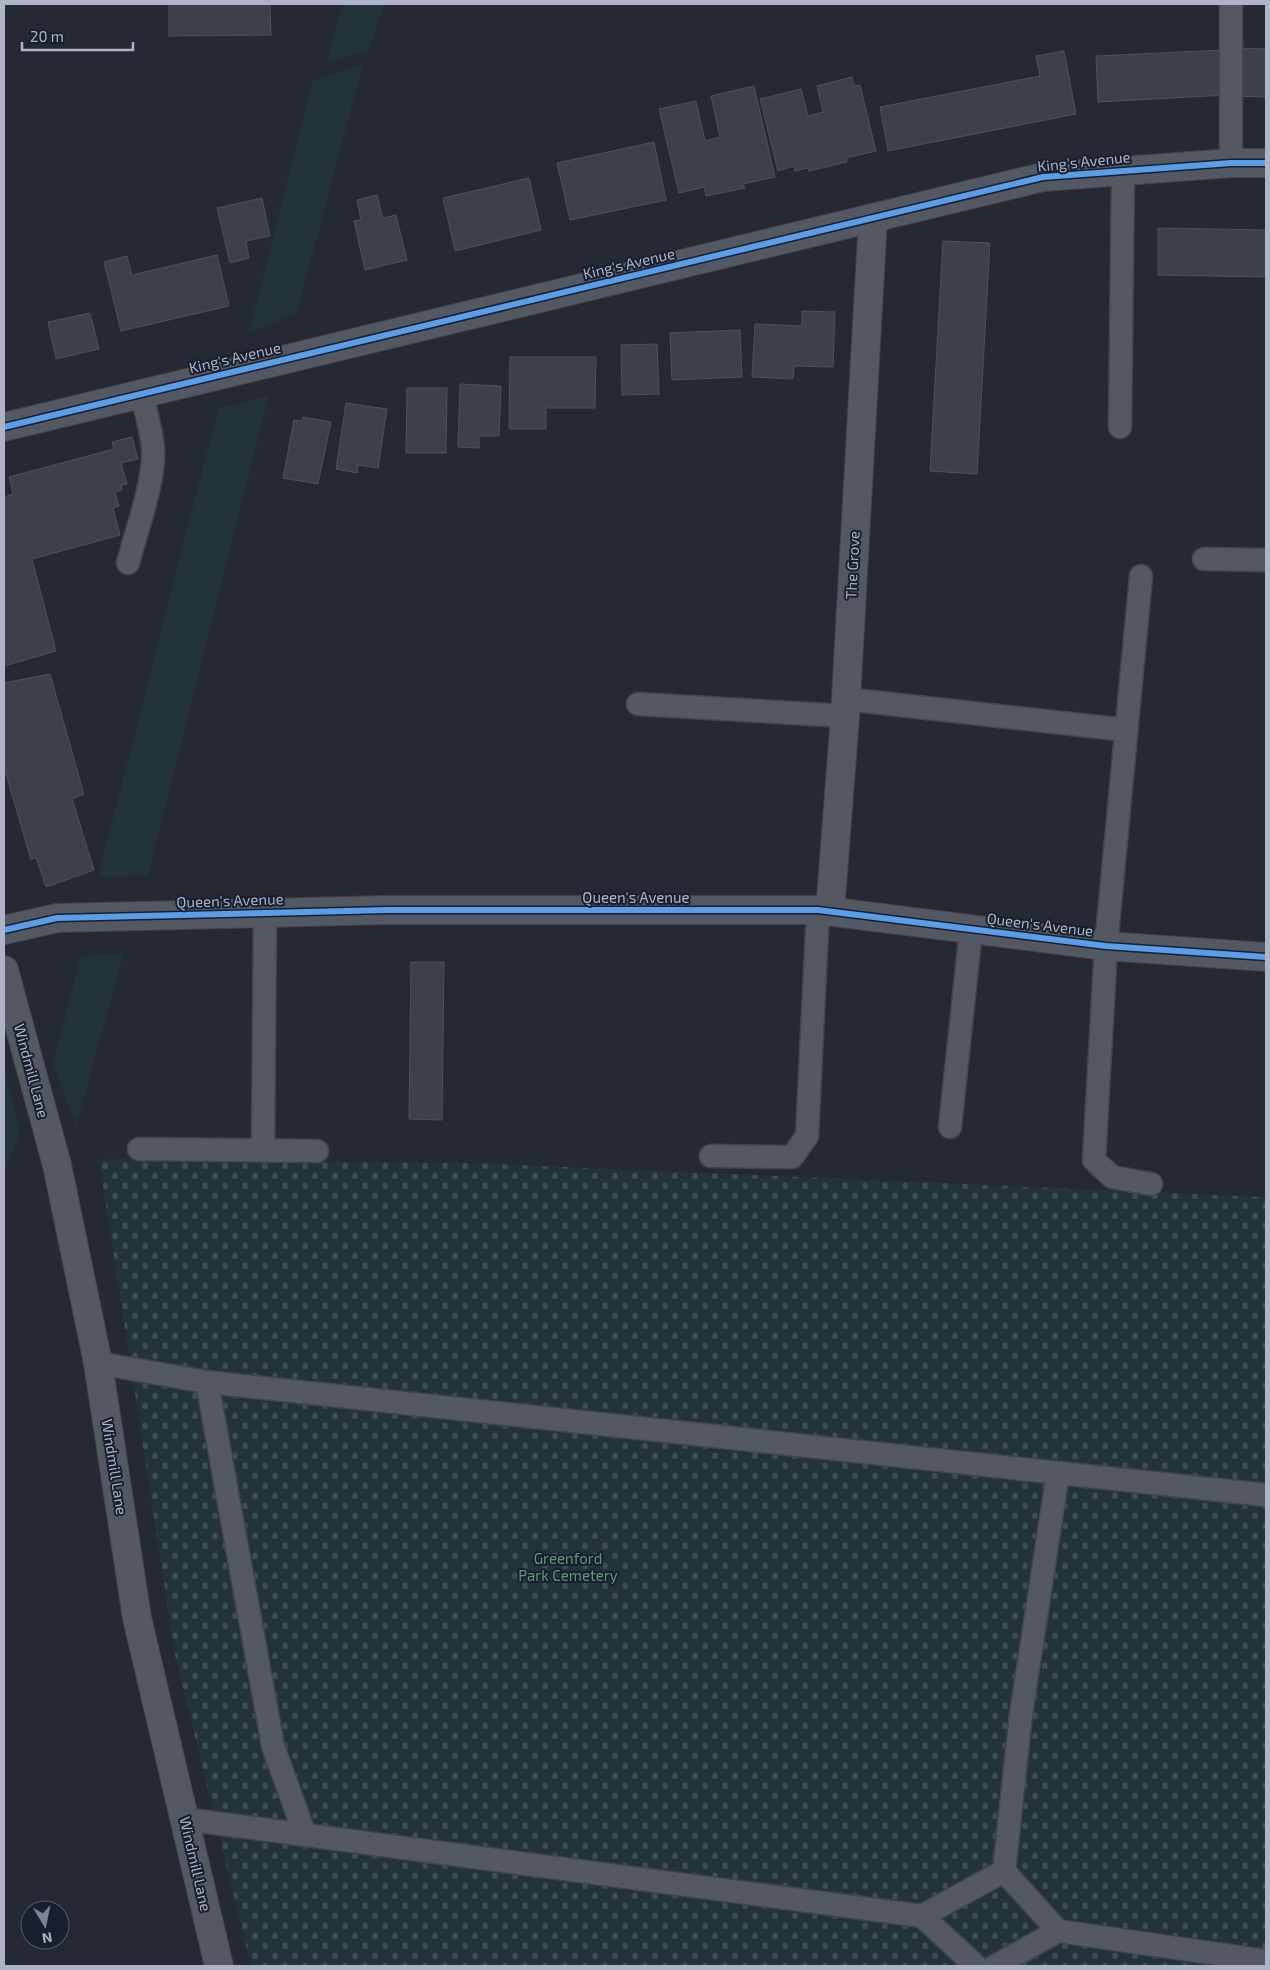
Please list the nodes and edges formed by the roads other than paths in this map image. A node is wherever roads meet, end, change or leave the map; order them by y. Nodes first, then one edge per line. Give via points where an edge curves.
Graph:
1 (1231, 4) edge
2 (1231, 163) junction
3 (1266, 163) edge
4 (1123, 171) junction
5 (873, 218) junction
6 (141, 393) junction
7 (4, 427) edge
8 (1120, 427) dead end
9 (1204, 559) dead end
10 (1266, 560) edge
11 (128, 563) dead end
12 (1141, 576) dead end
13 (638, 704) dead end
14 (845, 708) junction
15 (1126, 730) junction
16 (824, 911) junction
17 (265, 913) junction
18 (4, 930) edge
19 (971, 930) junction
20 (1106, 946) junction
21 (1266, 957) edge
22 (4, 970) edge
23 (950, 1127) dead end
24 (139, 1149) dead end
25 (263, 1150) junction
26 (317, 1151) dead end
27 (711, 1156) dead end
28 (1151, 1184) dead end
29 (98, 1362) junction
30 (207, 1382) junction
31 (1058, 1473) junction
32 (1266, 1495) edge
33 (184, 1819) junction
34 (305, 1835) junction
35 (1004, 1870) junction
36 (922, 1916) junction
37 (1058, 1931) junction
38 (1266, 1962) edge
39 (219, 1966) edge
40 (976, 1966) edge
41 (995, 1966) edge

1 - 2 lane
2 - 3 street, King's Avenue
2 - 4 street, King's Avenue
4 - 5 street, King's Avenue via 1043,177
4 - 8 lane
5 - 6 street, King's Avenue
5 - 14 street, The Grove
6 - 7 street, King's Avenue
6 - 11 lane via 153,452 150,478
9 - 10 lane
12 - 15 lane
13 - 14 lane
14 - 15 lane
14 - 16 street, The Grove
15 - 20 lane
16 - 17 street, Queen's Avenue via 387,910
16 - 19 street, Queen's Avenue
16 - 27 lane via 807,1136 792,1156
17 - 18 street, Queen's Avenue via 57,918
17 - 25 lane
19 - 20 street, Queen's Avenue
19 - 23 lane
20 - 21 street, Queen's Avenue
20 - 28 lane via 1094,1160 1112,1177
22 - 29 street, Windmill Lane via 57,1165
24 - 25 lane
25 - 26 lane
29 - 30 lane
29 - 33 street, Windmill Lane via 137,1618
30 - 31 lane
30 - 34 lane via 274,1746
31 - 32 lane
31 - 35 lane via 1021,1714
33 - 34 lane
33 - 39 street, Windmill Lane
34 - 36 lane
35 - 36 lane
35 - 37 lane
36 - 40 lane
37 - 38 lane
37 - 41 lane

